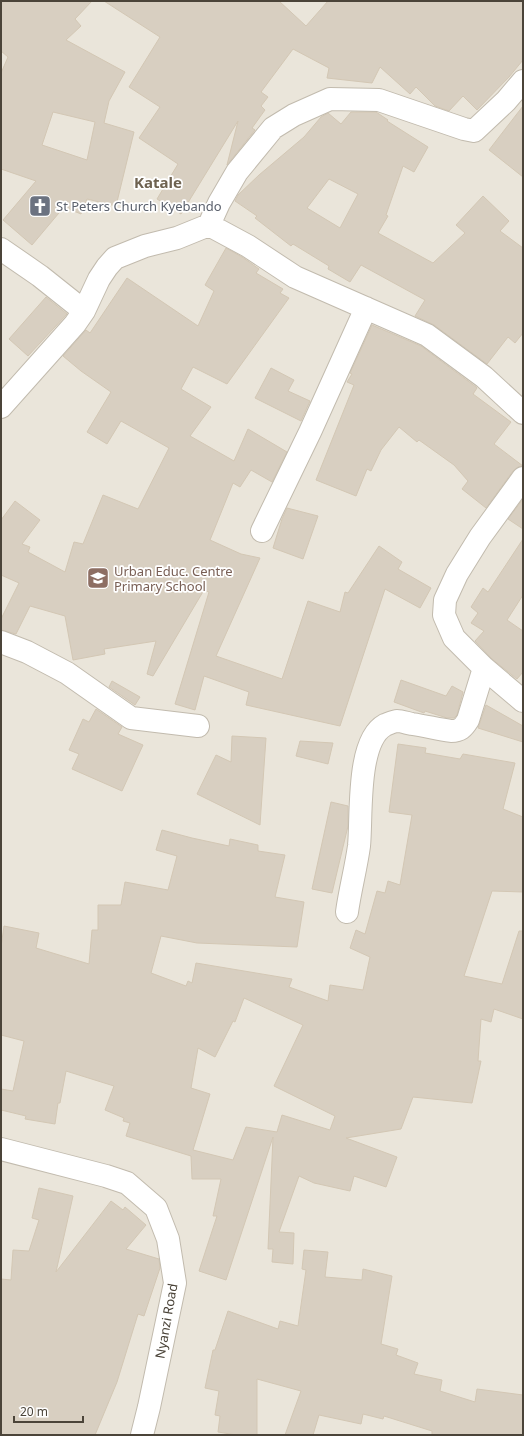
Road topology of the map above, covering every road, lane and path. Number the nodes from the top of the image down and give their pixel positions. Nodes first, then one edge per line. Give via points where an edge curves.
1 (523, 81) edge
2 (209, 225) junction
3 (1, 248) edge
4 (366, 308) junction
5 (84, 311) junction
6 (1, 407) edge
7 (523, 413) edge
8 (523, 478) edge
9 (262, 531) dead end
10 (1, 642) edge
11 (484, 668) junction
12 (523, 701) edge
13 (198, 726) dead end
14 (347, 912) dead end
15 (1, 1149) edge
16 (142, 1435) edge

1 - 2 street via 506,101 474,130 464,129 379,100 330,99 294,114 273,128 237,172
2 - 4 street via 248,246 295,277
2 - 5 street via 115,258 99,278
3 - 5 street
4 - 7 street via 427,336 484,377
4 - 9 street
5 - 6 street via 67,334
8 - 11 street via 480,537 457,574 445,600 444,615 454,638
10 - 13 street via 27,652 67,673 131,718
11 - 12 street
11 - 14 street via 468,720 459,731 396,721 385,725 370,744 362,783 360,839
15 - 16 street, Nyanzi Road via 127,1183 156,1208 168,1239 175,1283

